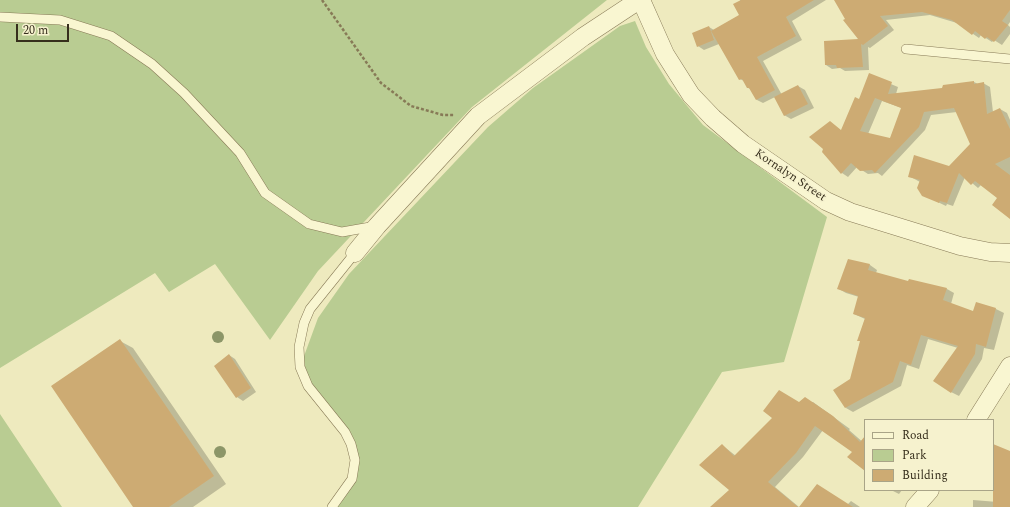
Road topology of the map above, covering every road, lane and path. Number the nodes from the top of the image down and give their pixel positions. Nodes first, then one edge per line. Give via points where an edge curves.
1 (322, 0) edge
2 (640, 0) edge
3 (0, 17) edge
4 (906, 49) dead end
5 (1010, 59) edge
6 (478, 116) junction
7 (377, 226) junction
8 (355, 253) joint
9 (1010, 253) edge
10 (1007, 377) edge
11 (977, 419) edge
12 (929, 491) edge
13 (332, 507) edge
14 (915, 507) edge

1 - 6 path via 381,83 411,106 443,115
2 - 6 street via 583,37
2 - 9 street, Kornalyn Street via 665,54 691,95 744,144 826,201 850,212 960,246
3 - 7 lane via 60,20 111,36 152,64 184,93 240,153 265,193 309,224 342,232
4 - 5 lane
6 - 7 street
7 - 8 street
8 - 13 lane via 310,309 299,347 300,367 308,386 345,432 355,460 352,479
10 - 11 street
12 - 14 street

